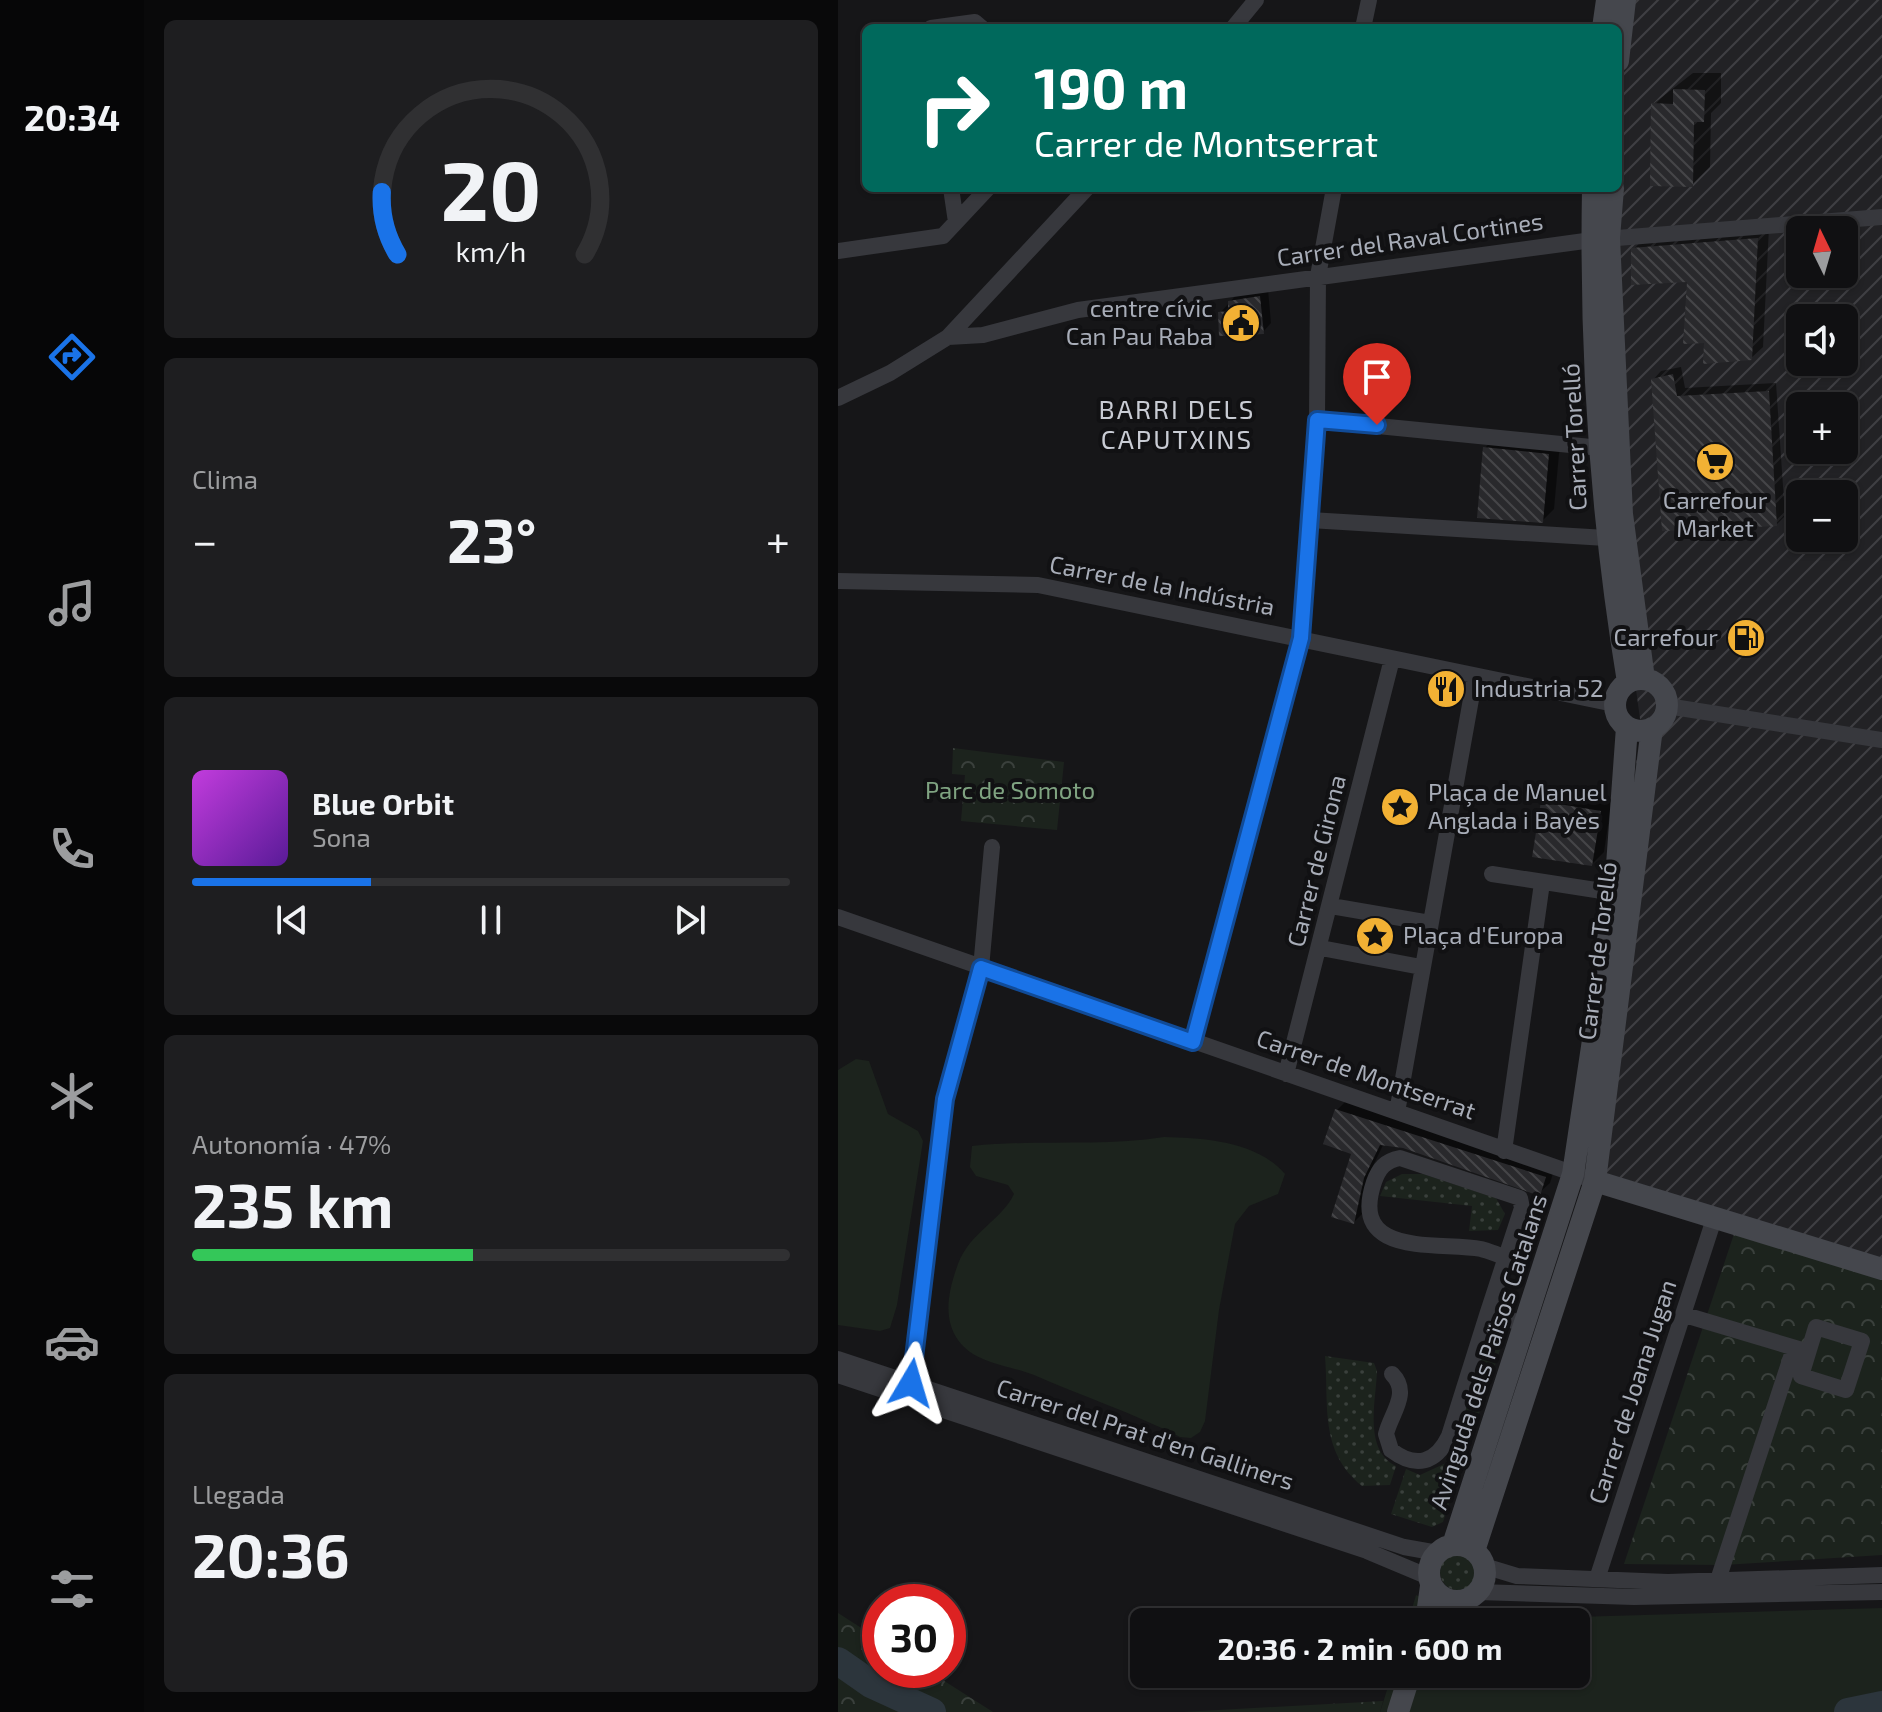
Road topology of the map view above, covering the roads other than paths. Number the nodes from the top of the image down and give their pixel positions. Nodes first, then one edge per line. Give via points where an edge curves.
1 (1256, 0) edge
2 (1369, 0) edge
3 (1607, 0) edge
4 (1625, 0) edge
5 (1236, 24) edge
6 (1364, 24) edge
7 (1604, 24) edge
8 (1622, 26) edge
9 (952, 192) edge
10 (984, 192) edge
11 (1083, 192) edge
12 (1333, 192) edge
13 (1594, 192) edge
14 (1612, 192) edge
15 (1882, 217) edge
16 (956, 222) junction
17 (1600, 239) junction
18 (838, 250) edge
19 (1318, 276) junction
20 (973, 310) junction
21 (983, 335) junction
22 (948, 337) junction
23 (838, 398) edge
24 (1317, 420) junction
25 (1601, 448) junction
26 (1310, 520) junction
27 (1606, 538) junction
28 (838, 581) edge
29 (1301, 638) junction
30 (1392, 659) junction
31 (1475, 677) junction
32 (1636, 680) junction
33 (1614, 704) junction
34 (1667, 706) junction
35 (1627, 727) junction
36 (1652, 728) junction
37 (1882, 740) edge
38 (992, 847) dead end
39 (1492, 874) dead end
40 (1542, 883) junction
41 (1615, 893) junction
42 (1331, 906) junction
43 (838, 917) edge
44 (1430, 923) junction
45 (1321, 948) junction
46 (1421, 967) junction
47 (981, 968) junction
48 (1193, 1042) junction
49 (1286, 1074) junction
50 (1397, 1112) junction
51 (1504, 1151) junction
52 (1573, 1174) junction
53 (1595, 1181) junction
54 (1714, 1219) junction
55 (1505, 1257) junction
56 (1882, 1269) edge
57 (1488, 1312) junction
58 (1685, 1315) junction
59 (1525, 1325) junction
60 (838, 1359) edge
61 (1392, 1374) dead end
62 (838, 1375) edge
63 (911, 1383) junction
64 (1462, 1554) junction
65 (1882, 1575) edge
66 (1597, 1579) junction
67 (1718, 1580) junction
68 (1430, 1581) junction
69 (1478, 1592) junction
70 (1882, 1592) edge
71 (1454, 1601) junction
72 (1429, 1608) edge
73 (1445, 1608) edge

1 - 5 street
2 - 6 street
3 - 7 street
4 - 8 street
9 - 16 street
10 - 16 street
11 - 20 street
12 - 19 street
13 - 17 street, Carrer Torelló
14 - 17 street, Carrer Torelló
15 - 17 street, Carrer del Raval Cortines
16 - 18 street via 943,236
17 - 19 street, Carrer del Raval Cortines
17 - 25 street, Carrer Torelló
17 - 32 street, Carrer Torelló
19 - 21 street, Carrer del Raval Cortines via 1078,310
19 - 24 street
20 - 21 street
20 - 22 street
21 - 22 street, Carrer del Raval Cortines
22 - 23 street
24 - 25 street
24 - 26 street
25 - 27 street, Carrer Torelló
26 - 27 street
26 - 29 street
27 - 32 street, Carrer Torelló
28 - 29 street, Carrer de la Indústria via 1038,585
29 - 30 street, Carrer de la Indústria
29 - 48 street
30 - 31 street, Carrer de la Indústria
30 - 42 street, Carrer de Girona
31 - 33 street, Carrer de la Indústria
31 - 44 street
32 - 33 street via 1618,691
32 - 34 street via 1660,688
33 - 35 street
34 - 36 street
34 - 37 street
35 - 36 street
35 - 41 street, Carrer de Torelló
36 - 53 street, Carrer de Torelló
38 - 47 street
39 - 40 street
40 - 41 street
40 - 51 street
41 - 52 street, Carrer de Torelló
42 - 44 street
42 - 45 street, Carrer de Girona
43 - 47 street, Carrer de Montserrat
44 - 46 street
45 - 46 street
45 - 49 street, Carrer de Girona
46 - 50 street
47 - 48 street, Carrer de Montserrat
47 - 63 street via 945,1099
48 - 49 street, Carrer de Montserrat
49 - 50 street, Carrer de Montserrat
50 - 51 street, Carrer de Montserrat
51 - 52 street, Carrer de Montserrat
52 - 53 street, Carrer de Montserrat
52 - 59 street, Avinguda dels Països Catalans
53 - 54 street, Carrer de Montserrat
53 - 64 street, Avinguda dels Països Catalans
54 - 56 street, Carrer de Montserrat
54 - 58 street, Carrer de Joana Jugan
55 - 55 street via 1522,1208 1517,1195 1400,1158 1380,1168 1369,1204 1380,1231 1409,1245 1481,1249
55 - 57 street
57 - 59 street
57 - 61 street via 1449,1436 1430,1460 1419,1463 1391,1450 1386,1434 1401,1393
58 - 66 street, Carrer de Joana Jugan
58 - 67 street via 1801,1350
59 - 64 street, Avinguda dels Països Catalans
60 - 63 street, Carrer del Prat d'en Galliners
62 - 68 street, Carrer del Prat d'en Galliners via 1367,1551
63 - 64 street, Carrer del Prat d'en Galliners via 1404,1547
64 - 66 street, Carrer del Prat d'en Galliners via 1517,1576
64 - 68 street via 1431,1561
64 - 69 street via 1485,1580
65 - 67 street, Carrer del Prat d'en Galliners
66 - 67 street, Carrer del Prat d'en Galliners
68 - 71 street via 1438,1595
68 - 72 street
69 - 70 street via 1647,1597
69 - 71 street
71 - 73 street

